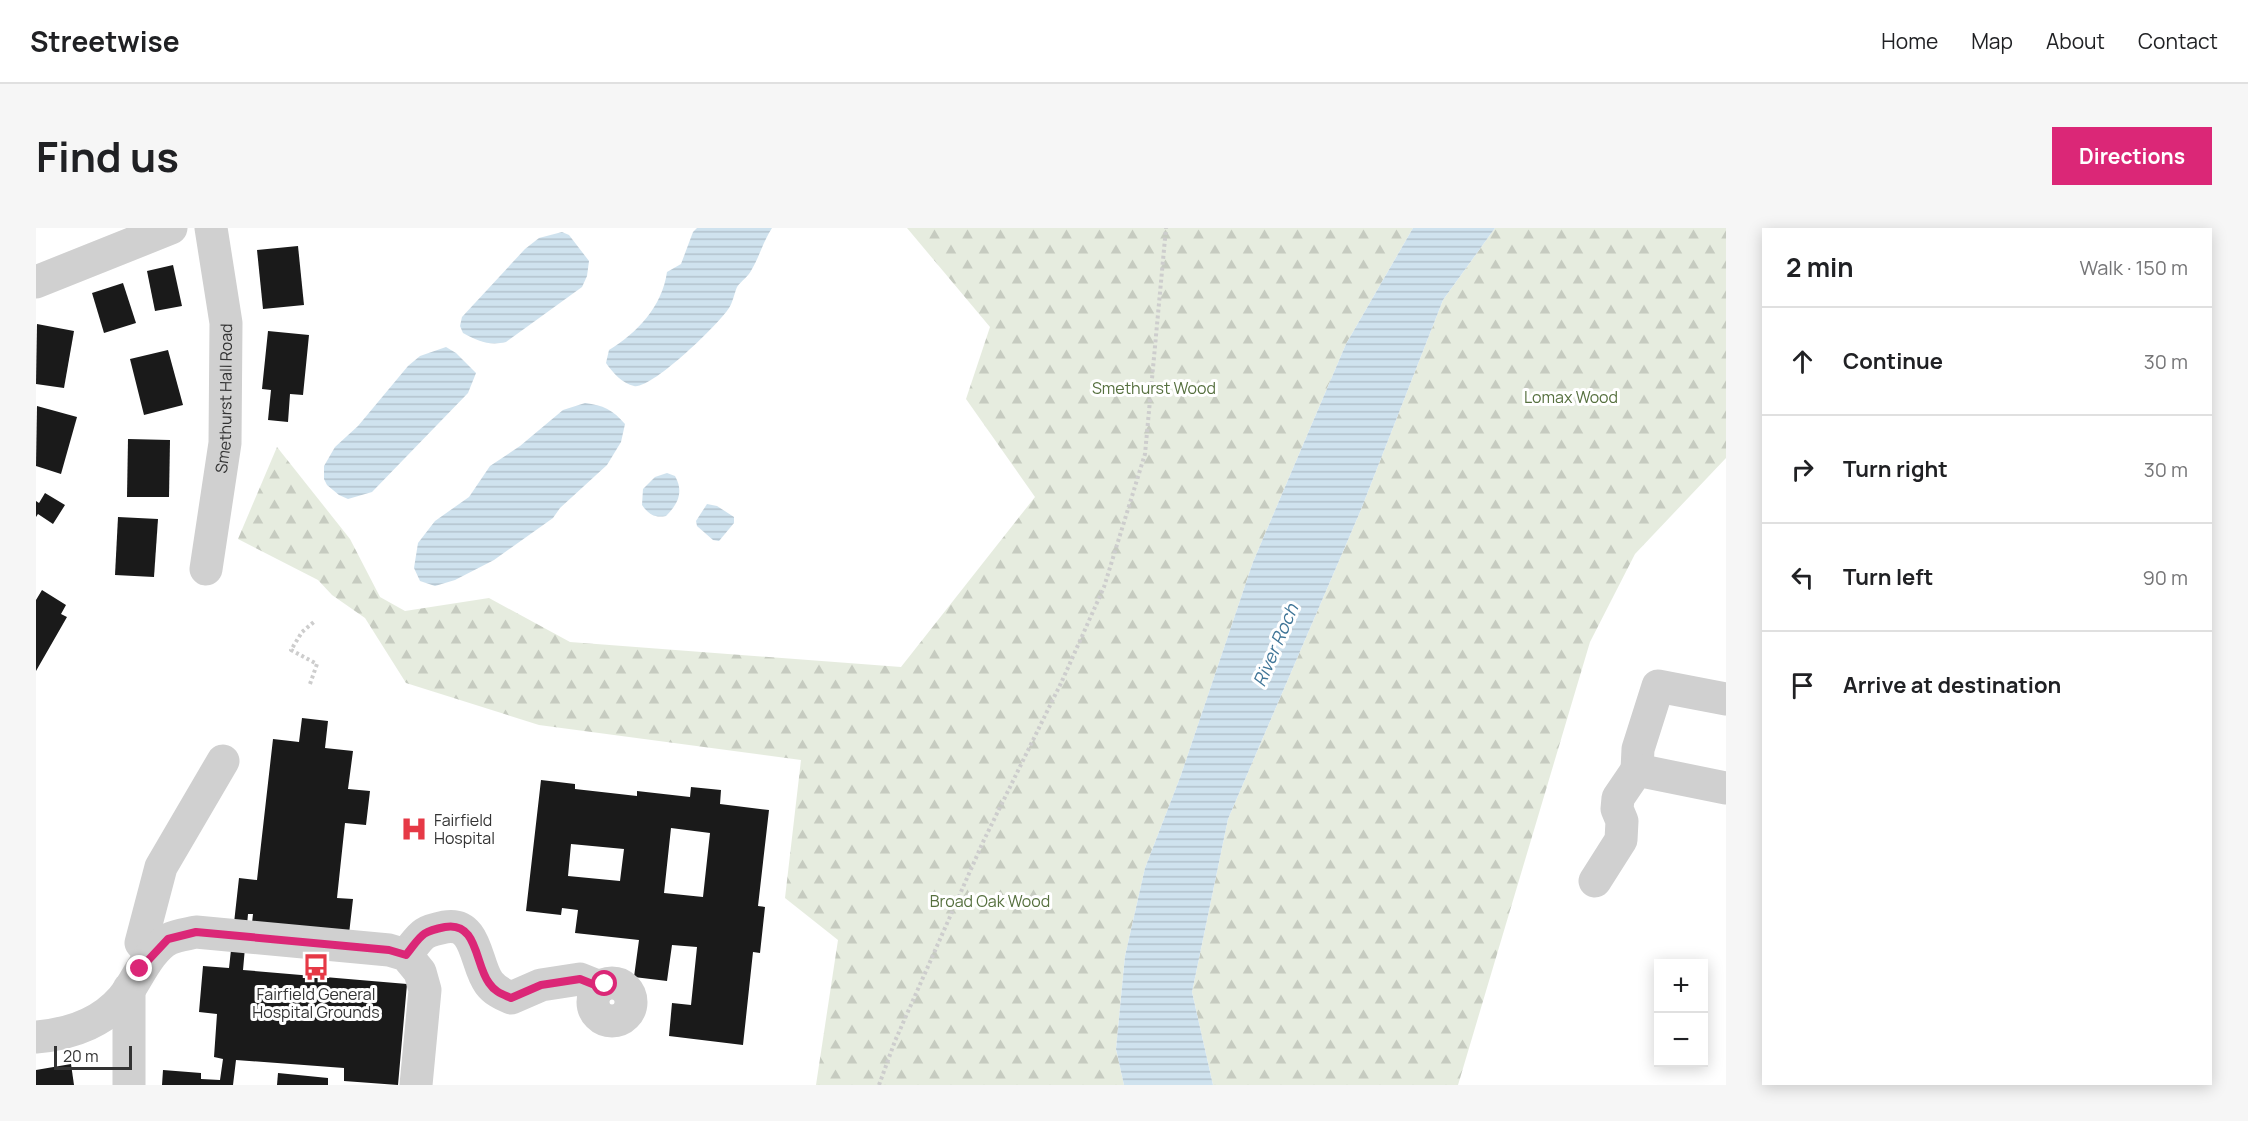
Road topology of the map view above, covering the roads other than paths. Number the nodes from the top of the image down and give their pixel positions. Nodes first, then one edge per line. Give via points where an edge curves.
1 (171, 228) edge
2 (211, 228) edge
3 (36, 282) edge
4 (206, 569) dead end
5 (1726, 699) edge
6 (223, 761) dead end
7 (1637, 770) junction
8 (1726, 788) edge
9 (1596, 881) dead end
10 (143, 944) junction
11 (406, 955) junction
12 (600, 987) dead end
13 (129, 989) junction
14 (36, 1037) edge
15 (129, 1085) edge
16 (416, 1085) edge

1 - 3 street
2 - 4 street, Smethurst Hall Road via 226,323 225,443
5 - 7 street via 1658,686 1638,749
6 - 10 street via 161,867
7 - 8 street
7 - 9 street via 1617,798 1621,840
10 - 11 street via 196,932 389,950
10 - 13 street via 140,969
11 - 12 street via 425,931 454,926 466,932 487,982 496,992 511,998 541,985 580,979
11 - 16 street via 420,972 425,990
13 - 14 street via 117,1006 95,1021 75,1030
13 - 15 street

